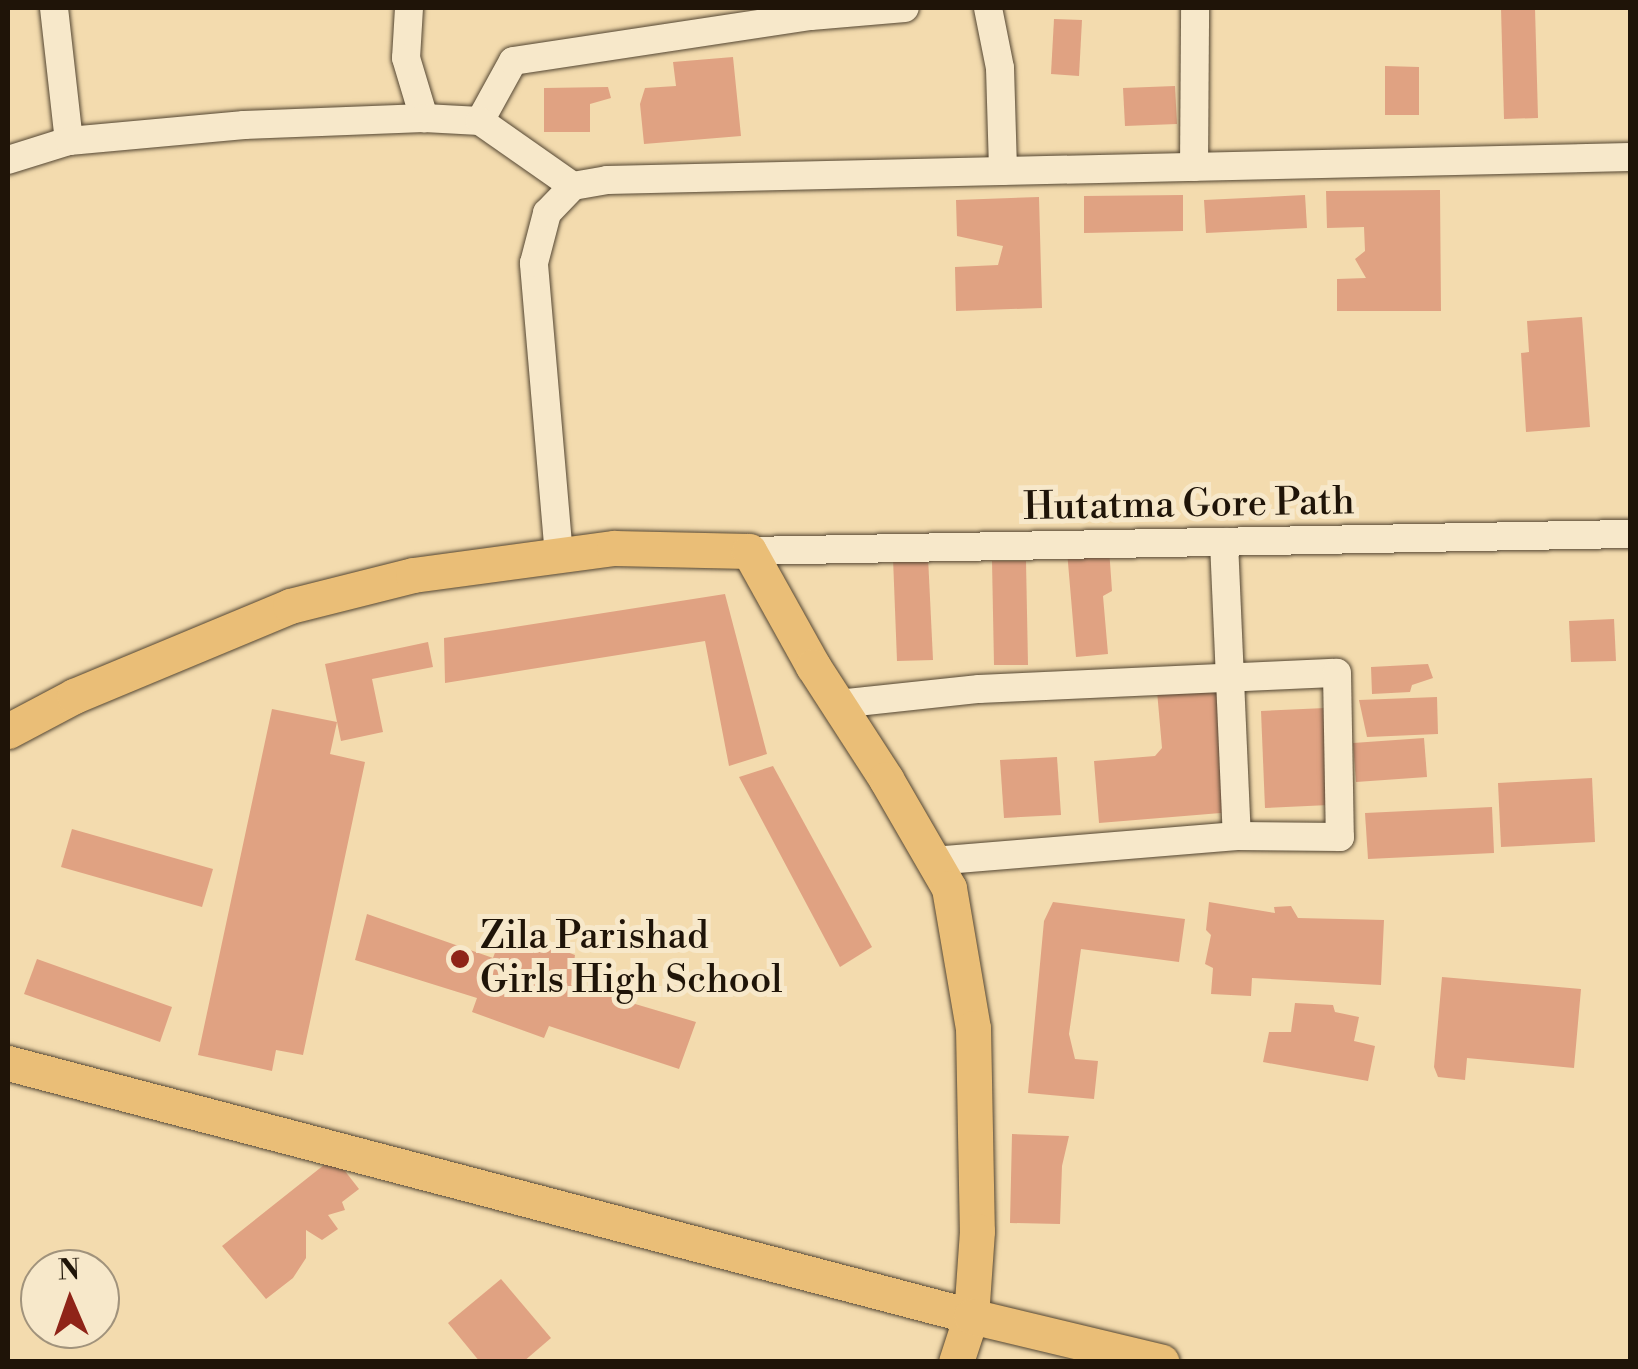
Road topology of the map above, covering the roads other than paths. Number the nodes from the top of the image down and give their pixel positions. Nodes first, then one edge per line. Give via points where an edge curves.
1 (54, 8) edge
2 (409, 8) edge
3 (905, 8) edge
4 (988, 8) edge
5 (1194, 8) edge
6 (810, 12) edge
7 (424, 118) junction
8 (480, 121) junction
9 (69, 141) junction
10 (1630, 156) edge
11 (8, 160) edge
12 (1194, 167) junction
13 (1003, 171) junction
14 (573, 186) junction
15 (1630, 534) edge
16 (1224, 542) junction
17 (749, 551) junction
18 (559, 556) junction
19 (1232, 678) junction
20 (838, 704) junction
21 (8, 731) edge
22 (1237, 836) junction
23 (933, 861) junction
24 (8, 1062) edge
25 (971, 1316) junction
26 (956, 1362) edge
27 (1162, 1362) edge

1 - 9 street
2 - 7 street via 406,58
3 - 6 street
4 - 13 street via 1000,68
5 - 12 street
6 - 8 street via 513,61
7 - 8 street
7 - 9 street via 244,124
8 - 14 street
9 - 11 street
10 - 12 street
12 - 13 street
13 - 14 street
14 - 18 street via 547,214 534,262
15 - 16 street, Hutatma Gore Path
16 - 17 street, Hutatma Gore Path
16 - 19 street
17 - 18 main road via 614,548
17 - 20 main road
18 - 21 main road via 413,575 290,606 74,696
19 - 20 street via 978,689
19 - 22 street
19 - 22 street via 1337,673 1340,837
20 - 23 main road
22 - 23 street
23 - 25 main road via 949,888 973,1028 978,1231
24 - 25 main road
25 - 26 main road
25 - 27 main road

